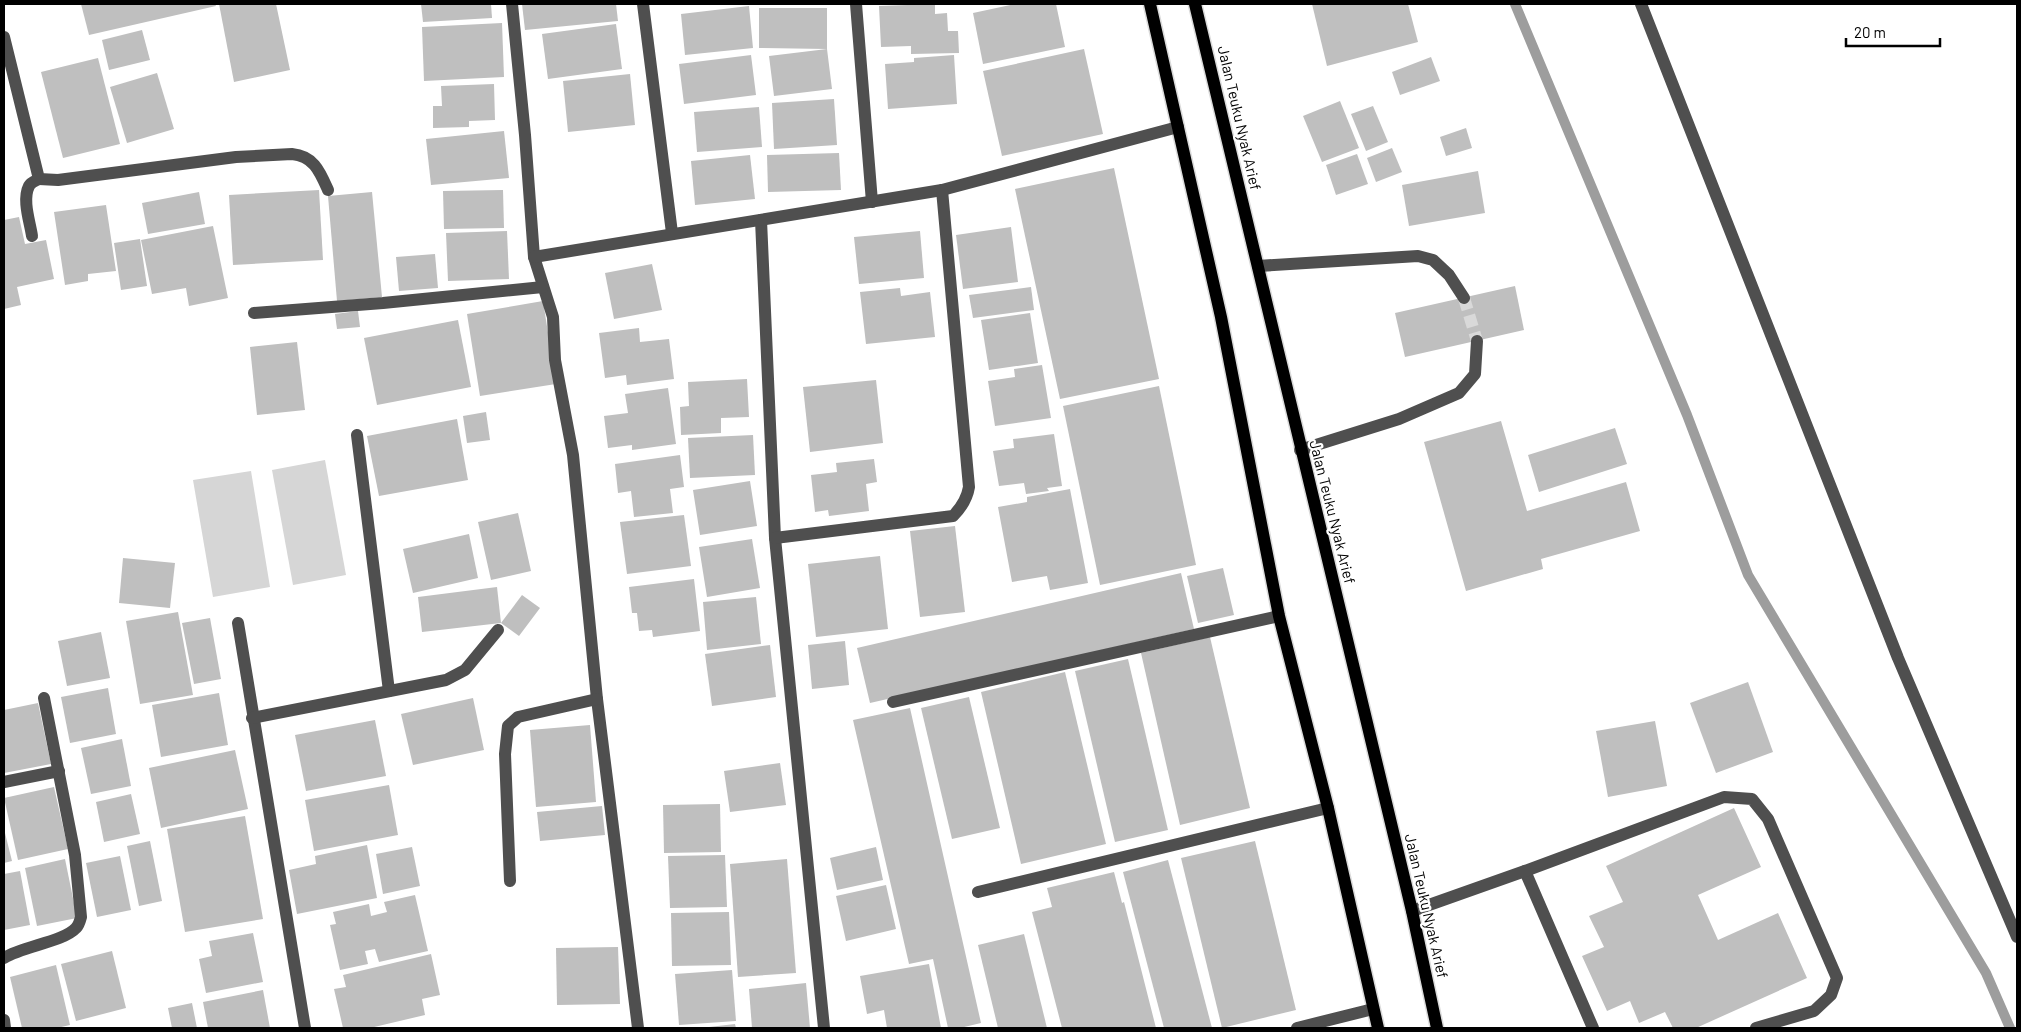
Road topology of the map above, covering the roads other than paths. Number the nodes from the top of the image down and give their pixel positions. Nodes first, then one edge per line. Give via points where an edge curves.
1 (512, 4) edge
2 (643, 4) edge
3 (856, 4) edge
4 (1150, 4) edge
5 (1195, 4) edge
6 (1641, 4) edge
7 (4, 37) edge
8 (1178, 127) junction
9 (39, 179) junction
10 (328, 190) dead end
11 (942, 190) junction
12 (872, 202) junction
13 (761, 220) junction
14 (672, 233) junction
15 (32, 236) dead end
16 (534, 257) junction
17 (1258, 266) junction
18 (543, 287) junction
19 (1464, 298) tunnel mouth
20 (254, 313) dead end
21 (1477, 341) tunnel mouth
22 (357, 435) dead end
23 (1300, 450) junction
24 (775, 538) junction
25 (1279, 616) junction
26 (238, 623) dead end
27 (498, 630) dead end
28 (390, 691) junction
29 (44, 698) dead end
30 (597, 700) junction
31 (893, 702) dead end
32 (252, 718) junction
33 (59, 771) junction
34 (4, 782) edge
35 (1328, 808) junction
36 (1525, 871) junction
37 (510, 881) dead end
38 (978, 892) dead end
39 (1412, 911) junction
40 (2017, 937) edge
41 (4, 958) edge
42 (1373, 1009) junction
43 (4, 1020) edge
44 (5, 1028) edge
45 (305, 1028) edge
46 (638, 1028) edge
47 (824, 1028) edge
48 (1296, 1028) edge
49 (1378, 1028) edge
50 (1437, 1028) edge
51 (1593, 1028) edge
52 (1756, 1028) edge

1 - 16 street
2 - 14 street
3 - 12 street
4 - 8 main road
5 - 17 main road, Jalan Teuku Nyak Arief
6 - 40 street via 1898,658
7 - 9 street
8 - 11 street
8 - 25 main road via 1223,326
9 - 10 street via 58,180 236,157 292,154 300,155 319,168
9 - 15 street via 28,187
11 - 12 street
11 - 24 street via 969,487 961,508 953,516
12 - 13 street
13 - 14 street
13 - 24 street
14 - 16 street
16 - 18 street
17 - 19 street via 1418,256 1433,260
17 - 23 main road, Jalan Teuku Nyak Arief
18 - 20 street
18 - 30 street via 553,317 555,360 573,455
21 - 23 street via 1475,374 1459,393 1399,419
22 - 28 street
23 - 39 main road, Jalan Teuku Nyak Arief
24 - 47 street
25 - 31 street
25 - 35 main road
26 - 32 street
27 - 28 street via 459,674 446,680
28 - 32 street
29 - 33 street
30 - 37 street via 518,717 508,726
30 - 46 street
32 - 45 street
33 - 34 street
33 - 41 street via 75,855 81,917 68,934
35 - 38 street
35 - 42 main road
36 - 39 street
36 - 51 street
36 - 52 street via 1724,796 1752,799 1768,819 1837,978 1831,995 1814,1011
39 - 50 main road, Jalan Teuku Nyak Arief
42 - 48 street
42 - 49 main road
43 - 44 street

